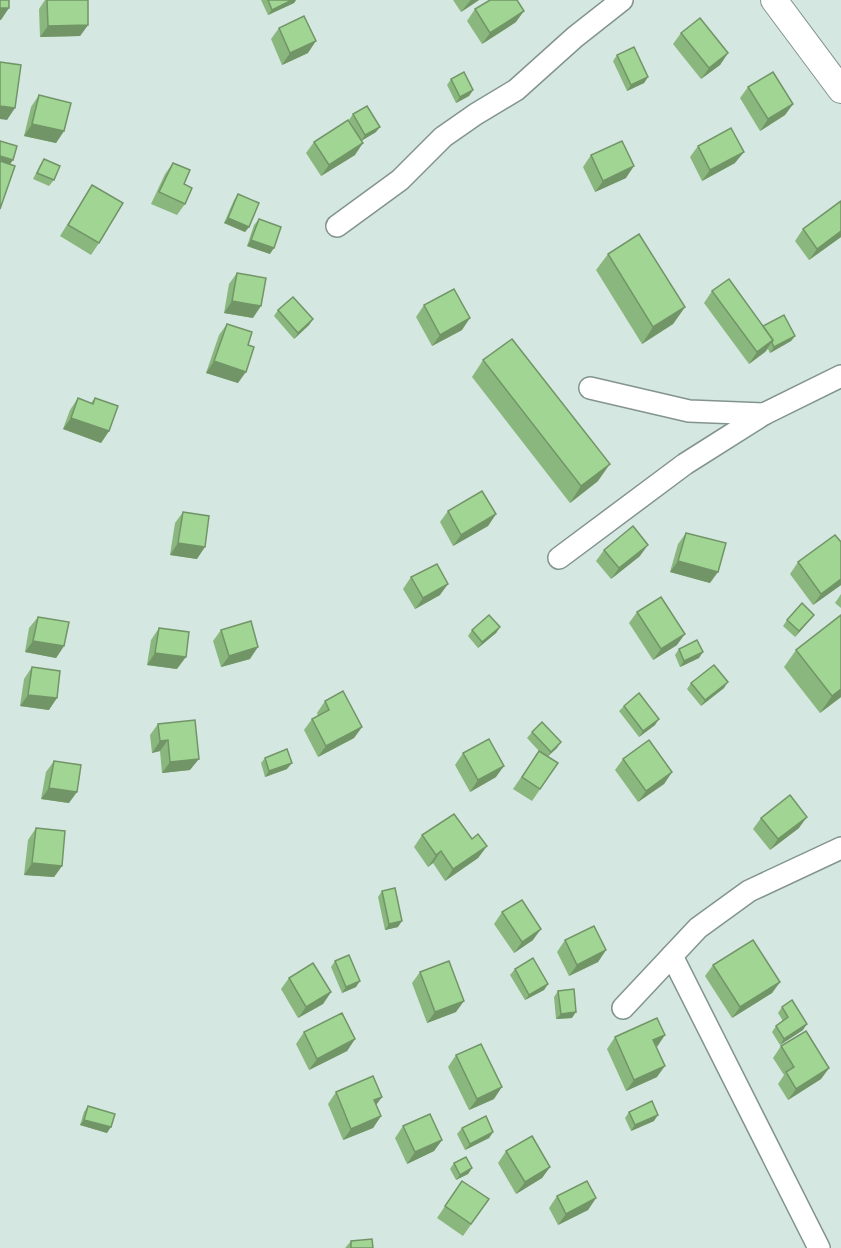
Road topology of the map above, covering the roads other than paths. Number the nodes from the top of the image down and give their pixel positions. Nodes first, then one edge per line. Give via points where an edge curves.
1 (622, 0) edge
2 (774, 0) edge
3 (841, 90) edge
4 (337, 226) dead end
5 (841, 376) edge
6 (590, 388) dead end
7 (764, 414) junction
8 (559, 558) dead end
9 (841, 848) edge
10 (672, 956) junction
11 (622, 1008) dead end
12 (819, 1248) edge

1 - 4 street via 516,90 443,136 400,180
2 - 3 street
5 - 7 street
6 - 7 street via 689,411
7 - 8 street via 685,464
9 - 10 street via 748,891 698,928
10 - 11 street
10 - 12 street

